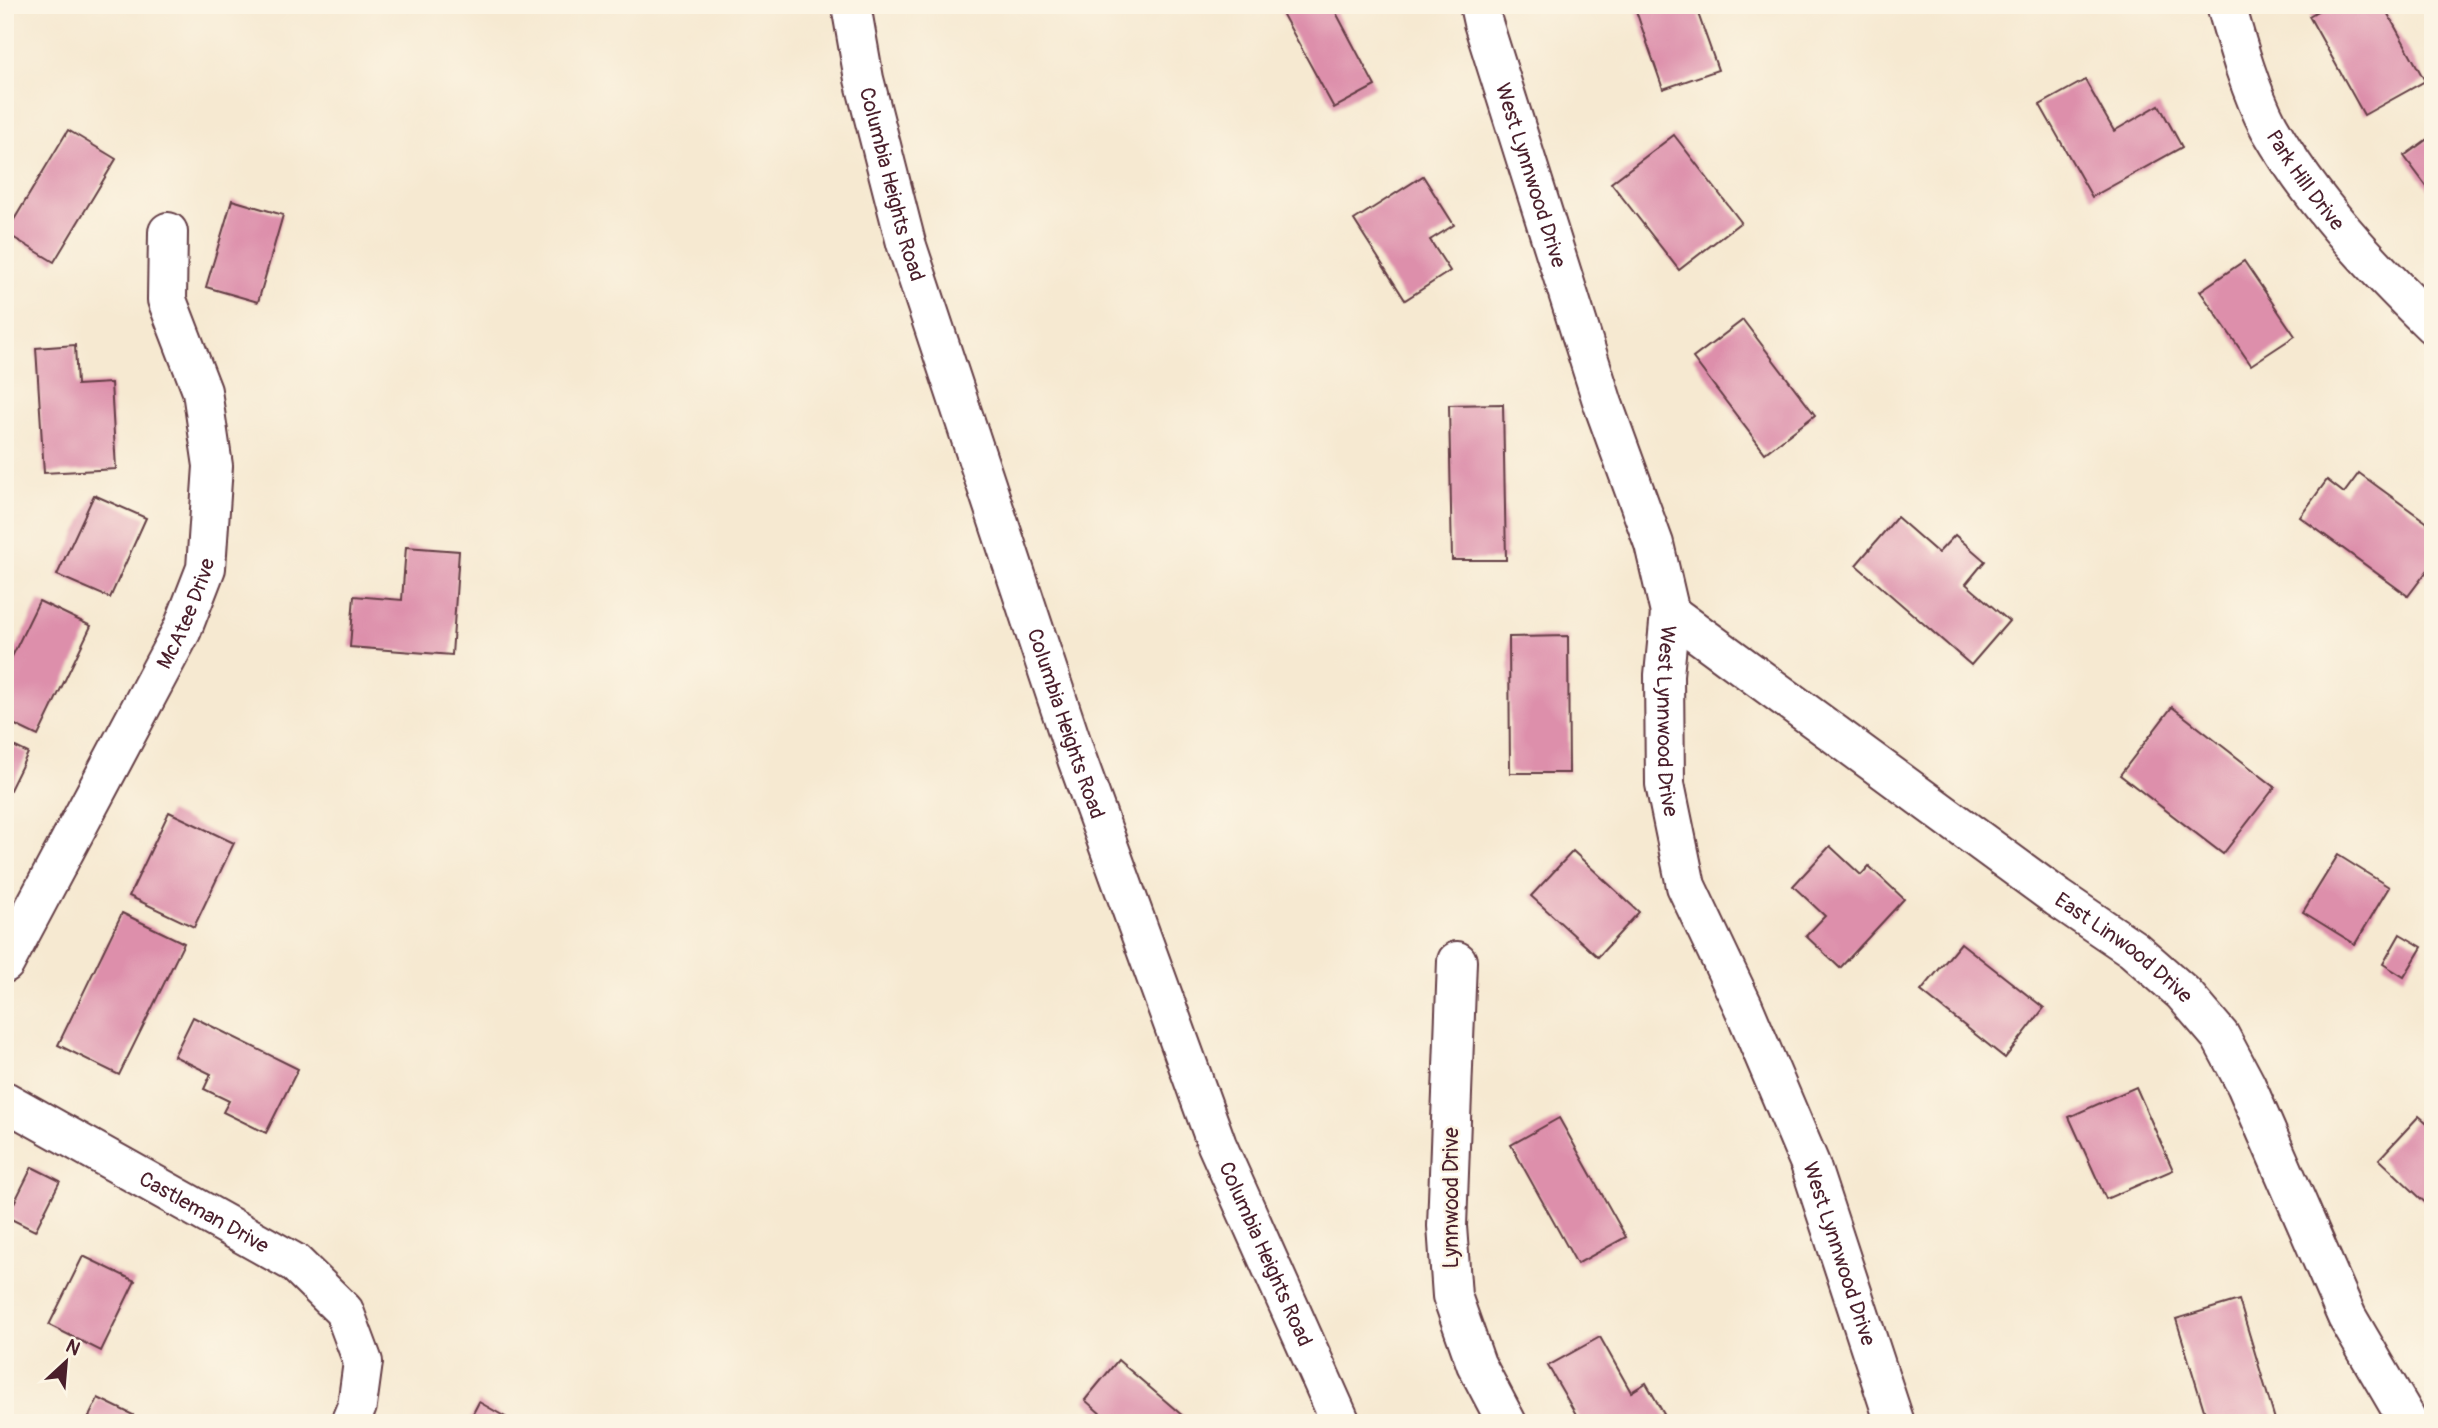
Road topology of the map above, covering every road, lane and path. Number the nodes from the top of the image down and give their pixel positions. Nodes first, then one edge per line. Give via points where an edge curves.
1 (851, 5) edge
2 (1479, 5) edge
3 (2226, 5) edge
4 (168, 232) dead end
5 (2433, 325) edge
6 (1670, 613) junction
7 (1457, 961) dead end
8 (5, 962) edge
9 (5, 1101) edge
10 (350, 1423) edge
11 (1341, 1423) edge
12 (1507, 1423) edge
13 (1895, 1423) edge
14 (2409, 1423) edge

1 - 11 street, Columbia Heights Road via 864,79 906,243 1077,759 1217,1145
2 - 6 street, West Lynnwood Drive via 1603,404 1654,544
3 - 5 street, Park Hill Drive via 2239,52 2269,125 2322,207
4 - 8 street, McAtee Drive via 167,300 202,391 214,466 206,568 182,630
6 - 13 street, West Lynnwood Drive via 1664,675 1665,784 1686,887 1811,1164
6 - 14 street, East Linwood Drive via 2133,949 2183,993 2220,1036 2347,1317
7 - 12 street, Lynnwood Drive via 1447,1226 1452,1296 1476,1364
9 - 10 street, Castleman Drive via 295,1263 344,1311 363,1362

